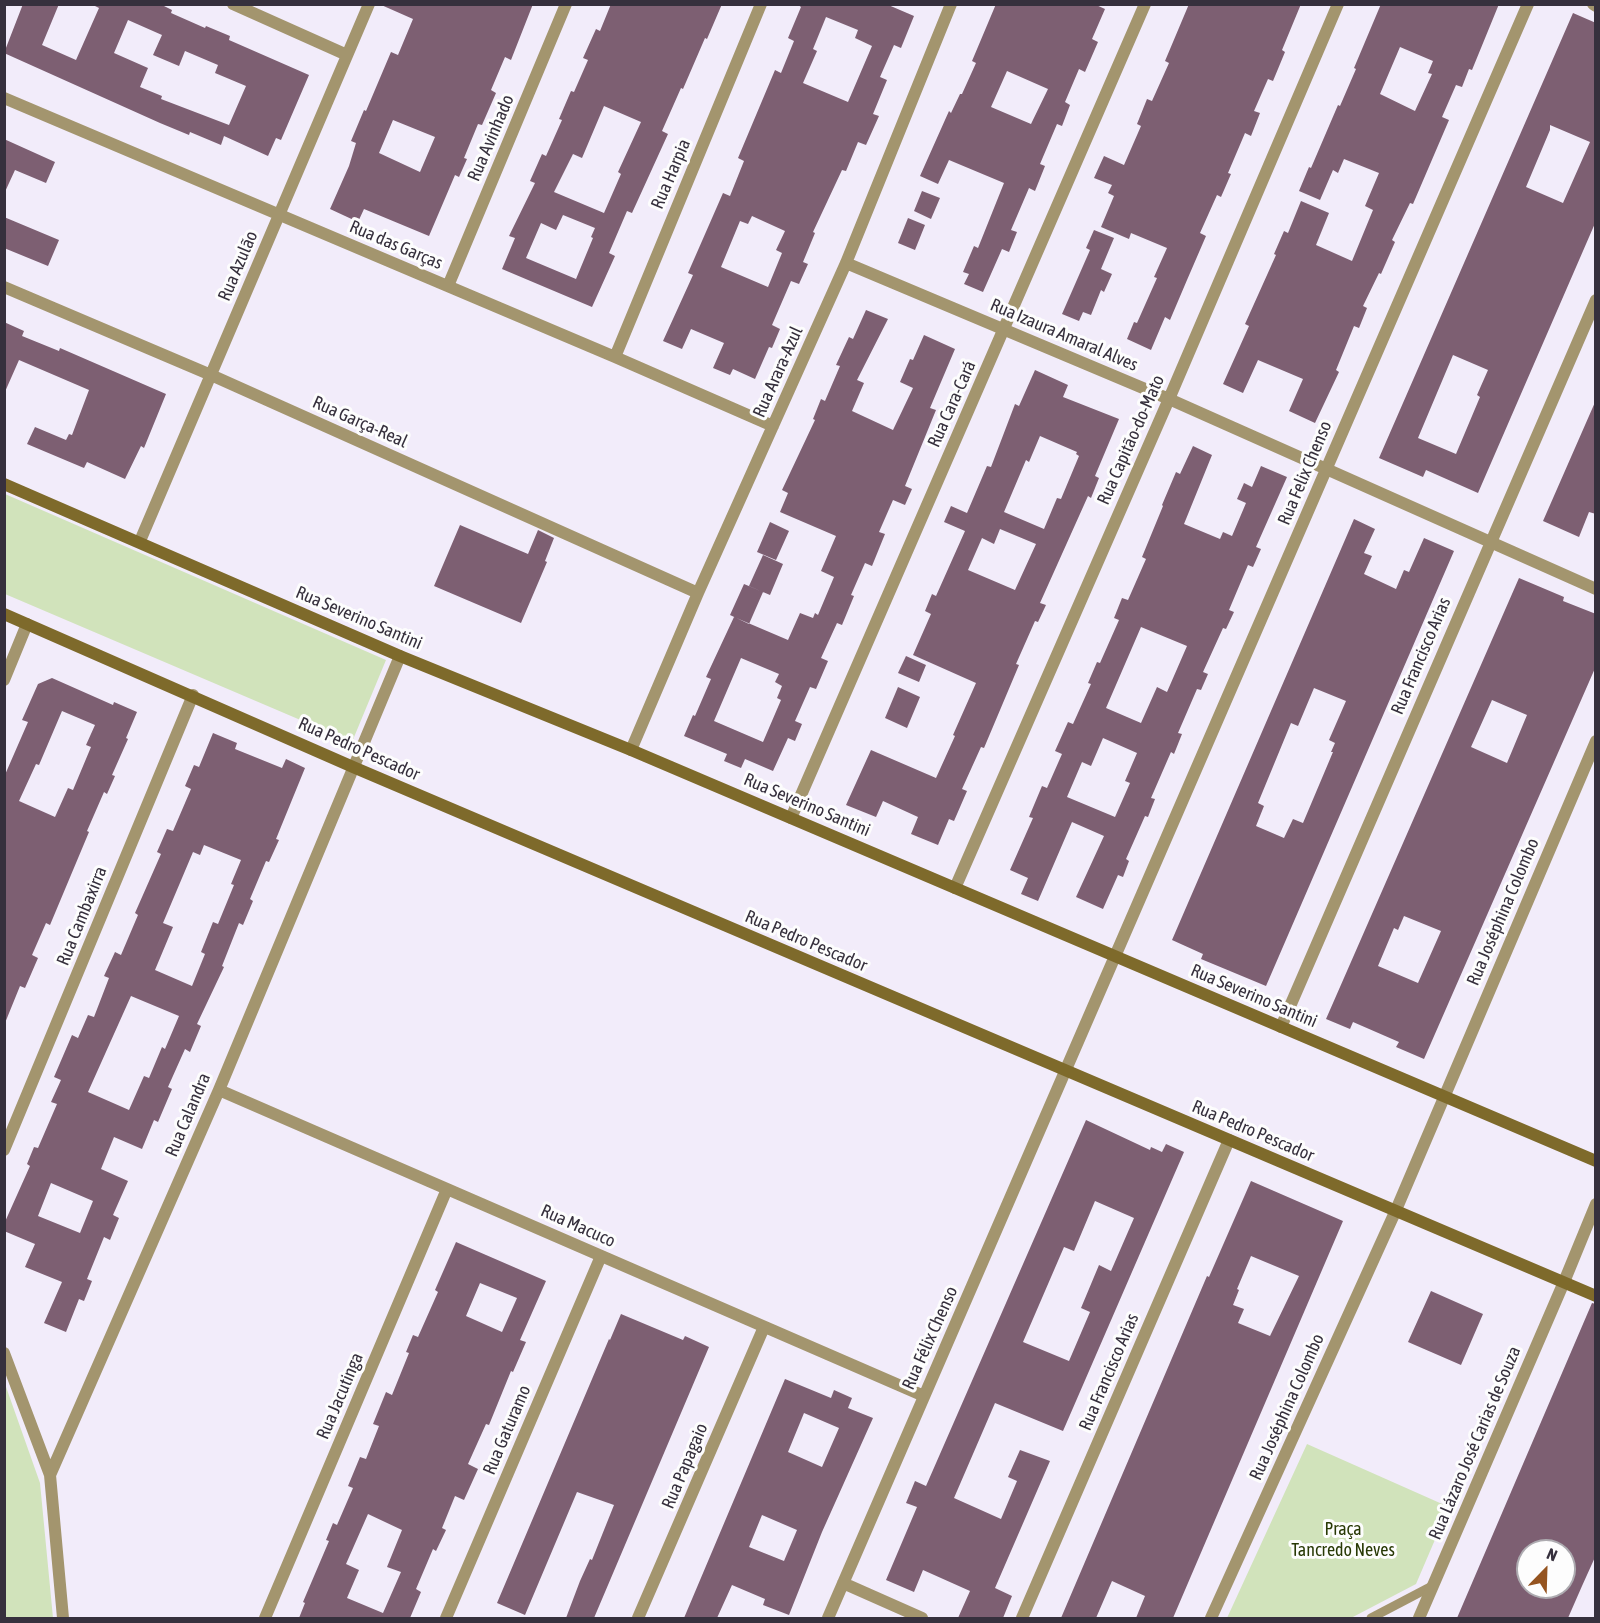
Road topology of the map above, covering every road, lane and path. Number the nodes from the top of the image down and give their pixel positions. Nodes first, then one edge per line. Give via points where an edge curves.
1 (233, 4) edge
2 (369, 4) edge
3 (566, 4) edge
4 (761, 4) edge
5 (951, 4) edge
6 (1145, 4) edge
7 (1338, 4) edge
8 (1528, 4) edge
9 (347, 56) junction
10 (4, 98) edge
11 (279, 215) junction
12 (846, 263) junction
13 (448, 286) junction
14 (4, 287) edge
15 (1596, 300) edge
16 (1005, 329) junction
17 (615, 357) junction
18 (211, 375) junction
19 (1169, 399) junction
20 (773, 426) junction
21 (1326, 471) junction
22 (4, 484) edge
23 (140, 542) junction
24 (1490, 543) junction
25 (1596, 590) edge
26 (698, 593) junction
27 (4, 614) edge
28 (27, 624) junction
29 (400, 656) junction
30 (4, 680) edge
31 (193, 695) junction
32 (1596, 741) edge
33 (631, 750) junction
34 (353, 767) junction
35 (791, 818) junction
36 (955, 888) junction
37 (1116, 957) junction
38 (1281, 1027) junction
39 (1066, 1072) junction
40 (219, 1090) junction
41 (1444, 1097) junction
42 (1229, 1140) junction
43 (4, 1150) edge
44 (1596, 1161) edge
45 (447, 1189) junction
46 (1596, 1204) edge
47 (1395, 1210) junction
48 (601, 1256) junction
49 (1564, 1282) junction
50 (1596, 1296) edge
51 (764, 1327) junction
52 (4, 1353) edge
53 (924, 1396) junction
54 (50, 1475) junction
55 (843, 1583) junction
56 (1434, 1585) junction
57 (63, 1618) edge
58 (265, 1618) edge
59 (446, 1618) edge
60 (638, 1618) edge
61 (828, 1618) edge
62 (922, 1618) edge
63 (1022, 1618) edge
64 (1212, 1618) edge
65 (1371, 1618) edge
66 (1419, 1618) edge

1 - 9 street
2 - 9 street, Rua Azulão
3 - 13 street, Rua Avinhado
4 - 17 street, Rua Harpia
5 - 12 street, Rua Arara-Azul
6 - 16 street, Rua Cara-Cará
7 - 19 street, Rua Capitão-do-Mato
8 - 21 street, Rua Felix Chenso
9 - 11 street, Rua Azulão
10 - 11 street, Rua das Garças
11 - 13 street, Rua das Garças
11 - 18 street, Rua Azulão
12 - 16 street, Rua Izaura Amaral Alves
12 - 20 street, Rua Arara-Azul
13 - 17 street, Rua das Garças
14 - 18 street, Rua Garça-Real
15 - 24 street, Rua Francisco Arias
16 - 19 street, Rua Izaura Amaral Alves
16 - 35 street, Rua Cara-Cará
17 - 20 street, Rua das Garças
18 - 23 street, Rua Azulão
18 - 26 street, Rua Garça-Real
19 - 21 street, Rua Izaura Amaral Alves
19 - 36 street, Rua Capitão-do-Mato
20 - 26 street, Rua Arara-Azul
21 - 24 street, Rua Izaura Amaral Alves
21 - 37 street, Rua Felix Chenso
22 - 23 street, Rua Severino Santini
23 - 29 street, Rua Severino Santini
24 - 25 street, Rua Izaura Amaral Alves
24 - 38 street, Rua Francisco Arias
26 - 33 street, Rua Arara-Azul
27 - 28 street, Rua Pedro Pescador
28 - 30 street
28 - 31 street, Rua Pedro Pescador
29 - 33 street, Rua Severino Santini
29 - 34 street, Rua Calandra
31 - 34 street, Rua Pedro Pescador
31 - 43 street, Rua Cambaxirra
32 - 41 street, Rua Joséphina Colombo
33 - 35 street, Rua Severino Santini
34 - 39 street, Rua Pedro Pescador
34 - 40 street, Rua Calandra
35 - 36 street, Rua Severino Santini
36 - 37 street, Rua Severino Santini
37 - 38 street, Rua Severino Santini
37 - 39 street, Rua Felix Chenso
38 - 41 street, Rua Severino Santini
39 - 42 street, Rua Pedro Pescador
39 - 53 street, Rua Félix Chenso
40 - 45 street, Rua Macuco
40 - 54 street, Rua Calandra
41 - 44 street, Rua Severino Santini
41 - 47 street, Rua Joséphina Colombo
42 - 47 street, Rua Pedro Pescador
42 - 63 street, Rua Francisco Arias
45 - 48 street, Rua Macuco
45 - 58 street, Rua Jacutinga
46 - 49 street, Rua Lázaro José Carias de Souza
47 - 49 street, Rua Pedro Pescador
47 - 64 street, Rua Joséphina Colombo
48 - 51 street, Rua Macuco
48 - 59 street, Rua Gaturamo
49 - 50 street, Rua Pedro Pescador
49 - 56 street, Rua Lázaro José Carias de Souza
51 - 53 street, Rua Macuco
51 - 60 street, Rua Papagaio
52 - 54 street
53 - 55 street, Rua Félix Chenso
54 - 57 street
55 - 61 street, Rua Félix Chenso
55 - 62 street
56 - 65 lane
56 - 66 street, Rua Lázaro José Carias de Souza

